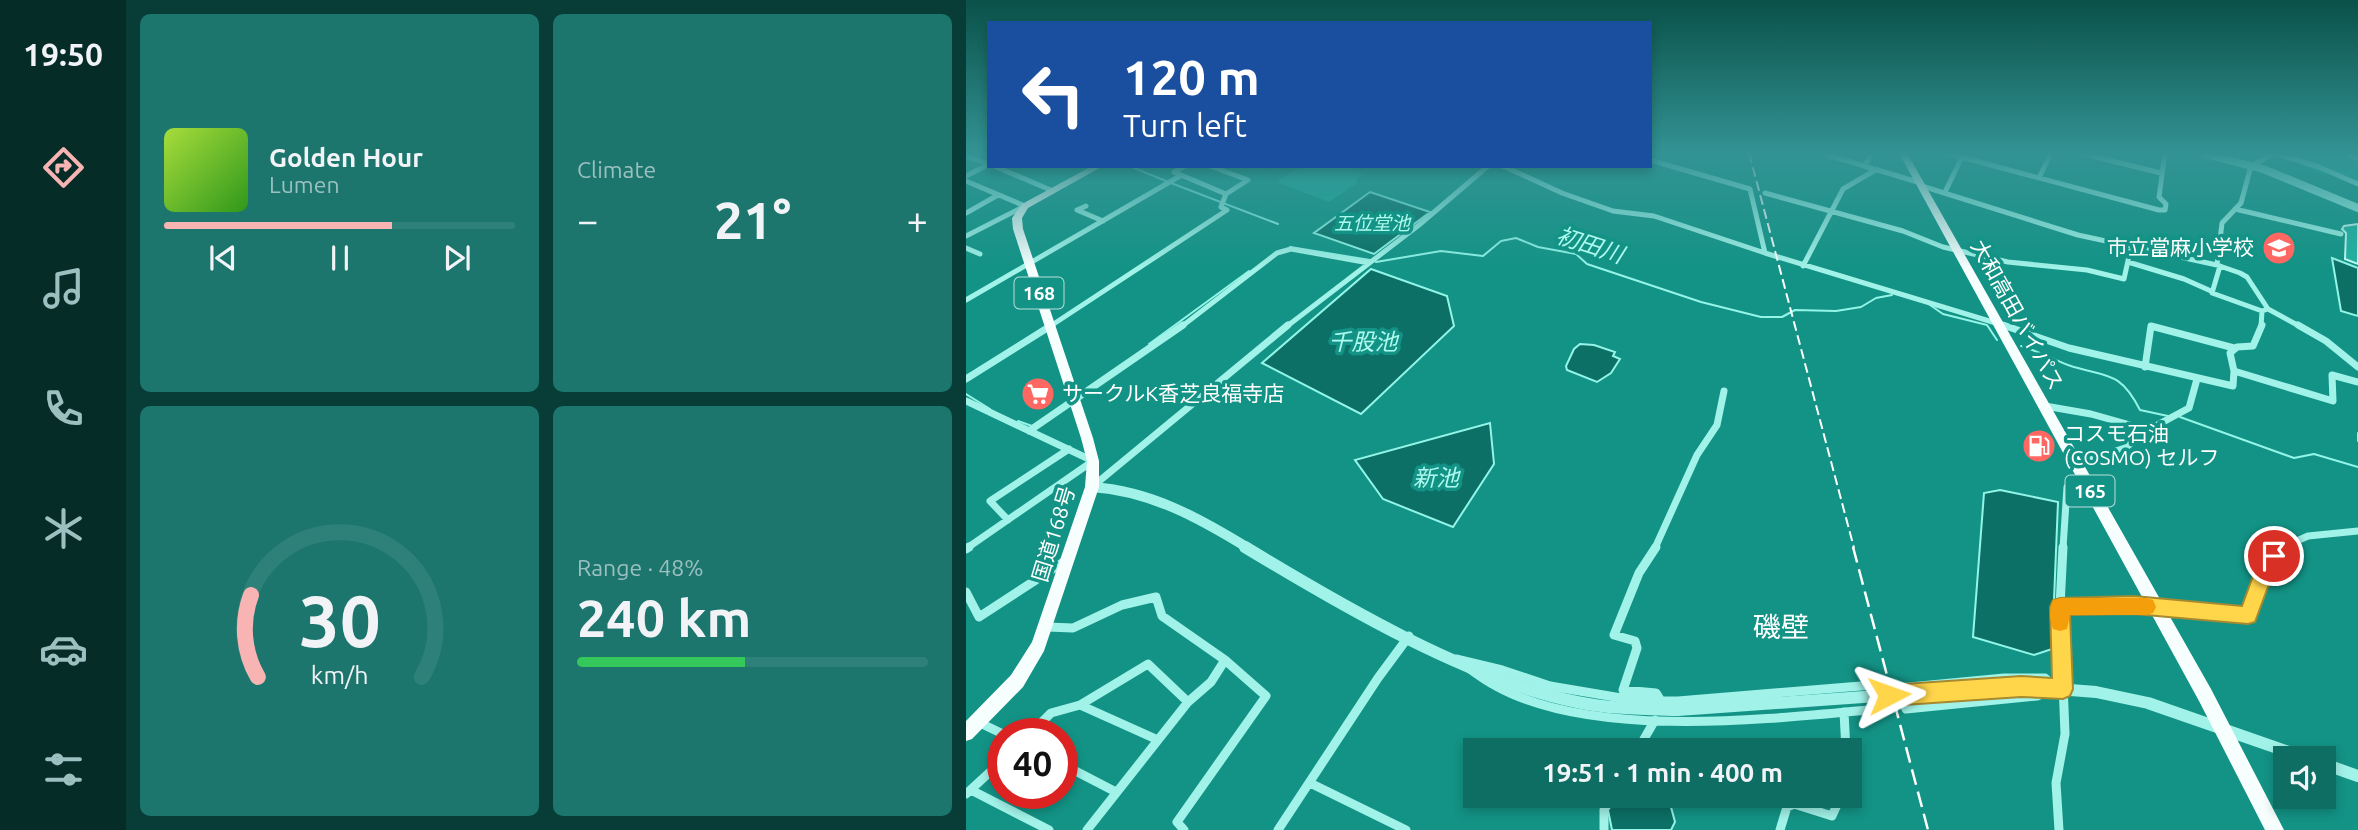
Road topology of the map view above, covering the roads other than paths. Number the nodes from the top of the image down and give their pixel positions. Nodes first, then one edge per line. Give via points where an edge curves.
1 (990, 192) edge
2 (1052, 192) edge
3 (1153, 192) edge
4 (1220, 192) edge
5 (1230, 192) edge
6 (1457, 192) edge
7 (1559, 192) edge
8 (1751, 192) edge
9 (1841, 192) edge
10 (1926, 192) edge
11 (1945, 192) edge
12 (2093, 192) edge
13 (2159, 192) edge
14 (2244, 192) edge
15 (2317, 192) edge
16 (1765, 193) dead end
17 (1226, 194) junction
18 (998, 195) junction
19 (1025, 206) junction
20 (1086, 206) dead end
21 (2358, 208) edge
22 (2235, 209) junction
23 (1831, 212) junction
24 (966, 213) edge
25 (1103, 221) junction
26 (2341, 234) dead end
27 (966, 236) edge
28 (2131, 247) junction
29 (966, 248) edge
30 (1957, 250) junction
31 (1765, 253) junction
32 (980, 254) dead end
33 (1371, 261) junction
34 (2128, 262) junction
35 (1030, 264) junction
36 (2218, 265) junction
37 (1802, 266) junction
38 (2211, 291) junction
39 (966, 300) edge
40 (2265, 310) junction
41 (1998, 323) junction
42 (1050, 326) junction
43 (2234, 348) junction
44 (2145, 367) junction
45 (2358, 367) edge
46 (2234, 371) junction
47 (966, 379) edge
48 (2197, 379) junction
49 (2358, 382) edge
50 (1724, 391) dead end
51 (1075, 400) junction
52 (966, 401) edge
53 (2044, 406) junction
54 (2148, 430) junction
55 (1029, 432) junction
56 (1069, 449) junction
57 (1093, 461) junction
58 (2076, 464) junction
59 (2083, 478) junction
60 (1092, 487) junction
61 (1008, 520) junction
62 (2358, 531) edge
63 (966, 549) edge
64 (1069, 558) junction
65 (966, 592) edge
66 (2060, 607) junction
67 (2155, 608) junction
68 (1047, 627) junction
69 (1410, 635) junction
70 (1456, 659) junction
71 (1225, 660) junction
72 (2059, 688) junction
73 (1661, 701) junction
74 (1188, 702) junction
75 (1080, 705) junction
76 (1844, 712) junction
77 (1046, 718) edge
78 (1655, 720) junction
79 (978, 722) junction
80 (987, 726) edge
81 (2221, 727) junction
82 (966, 733) edge
83 (1645, 738) edge
84 (1845, 738) edge
85 (1158, 740) junction
86 (2273, 746) edge
87 (2336, 768) edge
88 (1078, 772) edge
89 (987, 775) edge
90 (2358, 776) edge
91 (1310, 783) junction
92 (968, 792) edge
93 (1116, 792) junction
94 (1605, 808) edge
95 (1787, 808) edge
96 (1807, 808) edge
97 (1836, 808) edge
98 (1049, 830) edge
99 (1087, 830) edge
100 (1184, 830) edge
101 (1278, 830) edge
102 (1406, 830) edge
103 (1604, 830) edge
104 (1780, 830) edge
105 (2059, 830) edge
106 (2275, 830) edge

1 - 18 street
2 - 19 highway
3 - 25 street
4 - 17 street
5 - 17 street
6 - 33 street
7 - 31 street via 1614,211 1654,216
8 - 31 street
9 - 23 street
10 - 30 highway, 大和高田バイパス / 165
11 - 28 street
12 - 13 street via 2165,210
14 - 22 street
15 - 21 street
16 - 23 street
17 - 42 street via 1221,207 1227,210
18 - 19 street
18 - 24 street
19 - 27 street
19 - 35 highway, 国道168号 / 168 via 1017,222
20 - 25 street via 1077,211
22 - 26 street
22 - 36 street via 2222,223
23 - 30 street via 1903,230
23 - 37 street
25 - 35 street
28 - 34 street
28 - 36 street
29 - 32 street
30 - 34 street via 2016,264 2087,270 2124,279
30 - 41 highway, 大和高田バイパス / 165
31 - 37 street
33 - 51 street via 1291,249 1277,253 1176,331
33 - 60 street
34 - 38 street
35 - 39 street
35 - 42 highway, 国道168号 / 168
36 - 38 street
36 - 40 street via 2246,277
37 - 41 street
38 - 40 street
40 - 43 street via 2253,346
40 - 45 street via 2326,341
41 - 44 street via 2069,348
41 - 53 highway, 大和高田バイパス / 165
42 - 47 street
42 - 51 highway, 国道168号 / 168
43 - 44 street via 2151,326
43 - 46 street
44 - 48 street
46 - 48 street via 2231,386
46 - 49 street via 2333,401 2332,375
48 - 54 street via 2189,408
50 - 73 street via 1717,425 1697,455 1660,541 1639,573 1614,635 1635,641 1637,648 1623,690 1656,693
51 - 55 street
51 - 57 highway, 国道168号 / 168
52 - 55 street
53 - 54 street
53 - 58 highway, 大和高田バイパス / 165
54 - 58 street via 2139,442
55 - 56 street
56 - 57 street
56 - 61 street via 990,501
57 - 60 highway, 国道168号 / 168
57 - 61 street
58 - 59 highway, 大和高田バイパス / 165
59 - 66 street via 2067,487
59 - 67 highway, 大和高田バイパス / 165
60 - 64 highway, 国道168号 / 168
60 - 69 street via 1115,486 1166,502 1301,580
61 - 63 street
62 - 67 street via 2300,536 2282,547 2267,563 2248,615
64 - 65 street via 979,617
64 - 68 highway, 国道168号 / 168
66 - 67 street
66 - 72 street
67 - 81 highway, 大和高田バイパス / 165
68 - 71 street via 1073,628 1122,605 1156,597 1162,616
68 - 79 highway, 国道168号 / 168 via 1031,662
69 - 70 street
69 - 91 street
70 - 72 street, bridge via 1513,684 1564,699 1597,706 1678,710 2021,686
70 - 73 street via 1550,686
70 - 78 street via 1475,676 1523,698 1594,714
71 - 74 street via 1211,682
71 - 100 street via 1266,696 1177,822
72 - 72 street via 2036,696 1906,709 1899,688 2004,678 2045,678
72 - 81 street via 2133,701
72 - 105 street via 2065,734 2056,783
73 - 76 street via 1873,685 1879,709
74 - 75 street via 1148,664
74 - 85 street
75 - 77 street
75 - 85 street
76 - 78 street
76 - 84 street
78 - 83 street
79 - 80 street
79 - 82 highway, 国道168号 / 168
81 - 86 street
81 - 106 highway, 大和高田バイパス / 165
85 - 93 street
87 - 90 street
88 - 93 street
89 - 92 street
91 - 101 street
91 - 102 street
92 - 98 street
93 - 99 street
94 - 103 street
95 - 104 street
96 - 97 street via 1832,816

